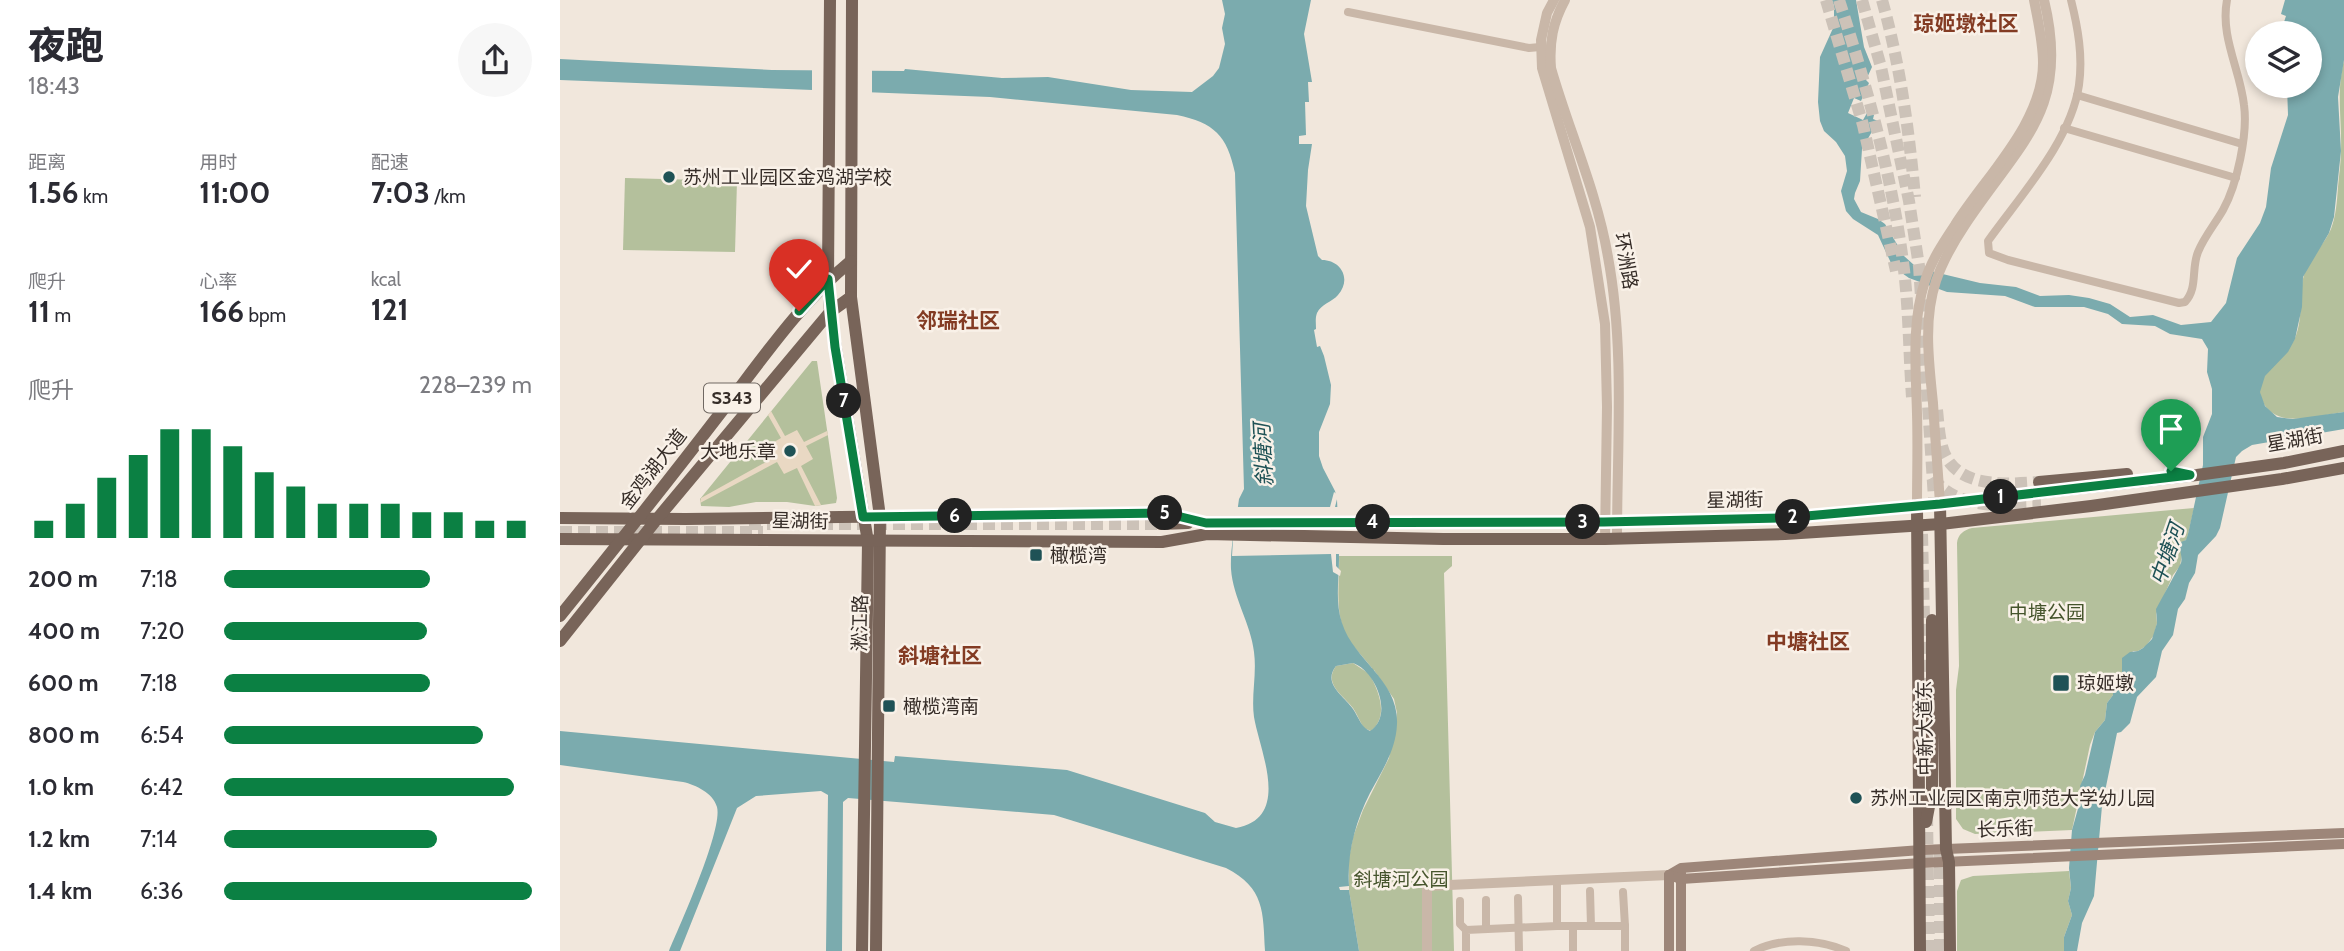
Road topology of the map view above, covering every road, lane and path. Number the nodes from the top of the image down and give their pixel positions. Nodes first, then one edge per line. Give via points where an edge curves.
1 (830, 0) edge
2 (852, 0) edge
3 (1554, 0) edge
4 (1565, 0) edge
5 (2034, 0) edge
6 (2044, 0) edge
7 (2071, 0) edge
8 (2227, 0) edge
9 (1348, 12) dead end
10 (1540, 47) junction
11 (2077, 95) junction
12 (2064, 128) junction
13 (2242, 144) junction
14 (2236, 178) junction
15 (851, 261) junction
16 (1936, 266) junction
17 (828, 279) junction
18 (851, 297) junction
19 (1926, 298) junction
20 (830, 312) junction
21 (2344, 451) edge
22 (2344, 468) edge
23 (2194, 475) junction
24 (2039, 482) tunnel mouth
25 (2192, 491) junction
26 (1940, 504) junction
27 (1917, 505) junction
28 (2041, 505) tunnel mouth
29 (863, 517) junction
30 (880, 517) junction
31 (560, 518) edge
32 (638, 518) junction
33 (657, 519) junction
34 (1611, 522) junction
35 (1941, 524) junction
36 (1917, 526) junction
37 (1161, 528) tunnel mouth
38 (1207, 528) junction
39 (623, 538) junction
40 (641, 538) junction
41 (560, 539) edge
42 (1611, 539) junction
43 (874, 542) junction
44 (560, 616) edge
45 (1932, 620) dead end
46 (560, 641) edge
47 (870, 809) junction
48 (2344, 832) edge
49 (2344, 844) edge
50 (1921, 850) junction
51 (1948, 855) junction
52 (1921, 863) junction
53 (1681, 874) junction
54 (1669, 875) junction
55 (1557, 880) junction
56 (1590, 891) dead end
57 (1623, 892) dead end
58 (1518, 898) dead end
59 (1486, 900) dead end
60 (1460, 901) dead end
61 (1557, 926) junction
62 (1573, 926) junction
63 (1591, 926) junction
64 (1625, 926) junction
65 (1519, 928) junction
66 (1486, 929) junction
67 (1466, 930) junction
68 (862, 951) edge
69 (876, 951) edge
70 (1427, 951) edge
71 (1466, 951) edge
72 (1519, 951) edge
73 (1573, 951) edge
74 (1625, 951) edge
75 (1670, 951) edge
76 (1681, 951) edge
77 (1754, 951) edge
78 (1846, 951) edge
79 (1920, 951) edge
80 (1950, 951) edge

1 - 17 main road
2 - 15 main road
3 - 10 street, 环洲路
4 - 34 street, 环洲路 via 1553,28 1551,68 1598,214 1614,290 1618,354
5 - 16 street via 2043,65 2034,108 1966,208
6 - 16 street via 2053,66 2042,111
7 - 11 street via 2080,56
8 - 13 street via 2225,30 2245,107
9 - 10 street
10 - 34 street, 环洲路 via 1549,98 1590,227 1602,294
11 - 12 street
11 - 13 street
12 - 14 street
12 - 14 street via 1988,241 1989,253 2185,302 2192,295 2199,249 2225,207
13 - 14 street
15 - 17 main road, 金鸡湖大道 / S343
15 - 18 main road
16 - 19 street
17 - 20 main road
17 - 32 main road, 金鸡湖大道 / S343
18 - 20 main road, 金鸡湖大道 / S343
18 - 30 main road, 淞江路
19 - 26 street
19 - 27 street via 1915,363
20 - 29 main road, 淞江路
20 - 33 main road, 金鸡湖大道 / S343
21 - 23 main road, 星湖街
22 - 25 main road, 星湖街
23 - 24 main road via 2171,471
23 - 26 main road, 星湖街
25 - 28 main road
25 - 35 main road, 星湖街
26 - 27 main road, 星湖街
26 - 35 main road, 中新大道东
27 - 34 main road, 星湖街 via 1784,518
27 - 36 main road, 中新大道东
29 - 30 main road, 星湖街
29 - 33 main road, 星湖街
29 - 43 main road, 淞江路
30 - 38 main road, 星湖街 via 1165,513
30 - 43 main road, 淞江路
31 - 32 main road, 星湖街
32 - 33 main road, 星湖街
32 - 39 main road, 金鸡湖大道 / S343
33 - 40 main road, 金鸡湖大道 / S343
34 - 38 main road, 星湖街 via 1236,522
34 - 42 street, 环洲路
35 - 36 main road, 星湖街
35 - 51 main road, 中新大道东
36 - 42 main road, 星湖街
36 - 50 main road, 中新大道东
37 - 38 main road, 星湖街
38 - 42 main road, 星湖街 via 1235,536
38 - 43 main road, 星湖街 via 1162,542
39 - 40 main road, 星湖街
39 - 41 main road, 星湖街
39 - 44 main road, 金鸡湖大道 / S343
40 - 43 main road, 星湖街
40 - 46 main road, 金鸡湖大道 / S343
43 - 47 main road, 淞江路
45 - 50 main road via 1931,791
47 - 68 main road, 淞江路
47 - 69 main road, 淞江路
48 - 51 main road, 长乐街 via 2103,842
49 - 51 main road, 长乐街 via 2060,857
50 - 51 main road, 长乐街
50 - 52 main road, 中新大道东
50 - 53 main road, 长乐街
51 - 52 main road, 长乐街
51 - 80 main road, 中新大道东
52 - 53 main road, 长乐街
52 - 79 main road, 中新大道东
53 - 54 main road, 长乐街
53 - 76 main road
54 - 55 street, 长乐街
54 - 75 main road
55 - 61 street
55 - 70 street, 长乐街 via 1427,886
56 - 63 street
57 - 64 street
58 - 65 street
59 - 66 street
60 - 67 street via 1461,927
61 - 62 street
61 - 65 street
62 - 63 street
62 - 73 street
63 - 64 street
64 - 74 street
65 - 66 street
65 - 72 street
66 - 67 street
67 - 71 street
77 - 78 street via 1809,941

